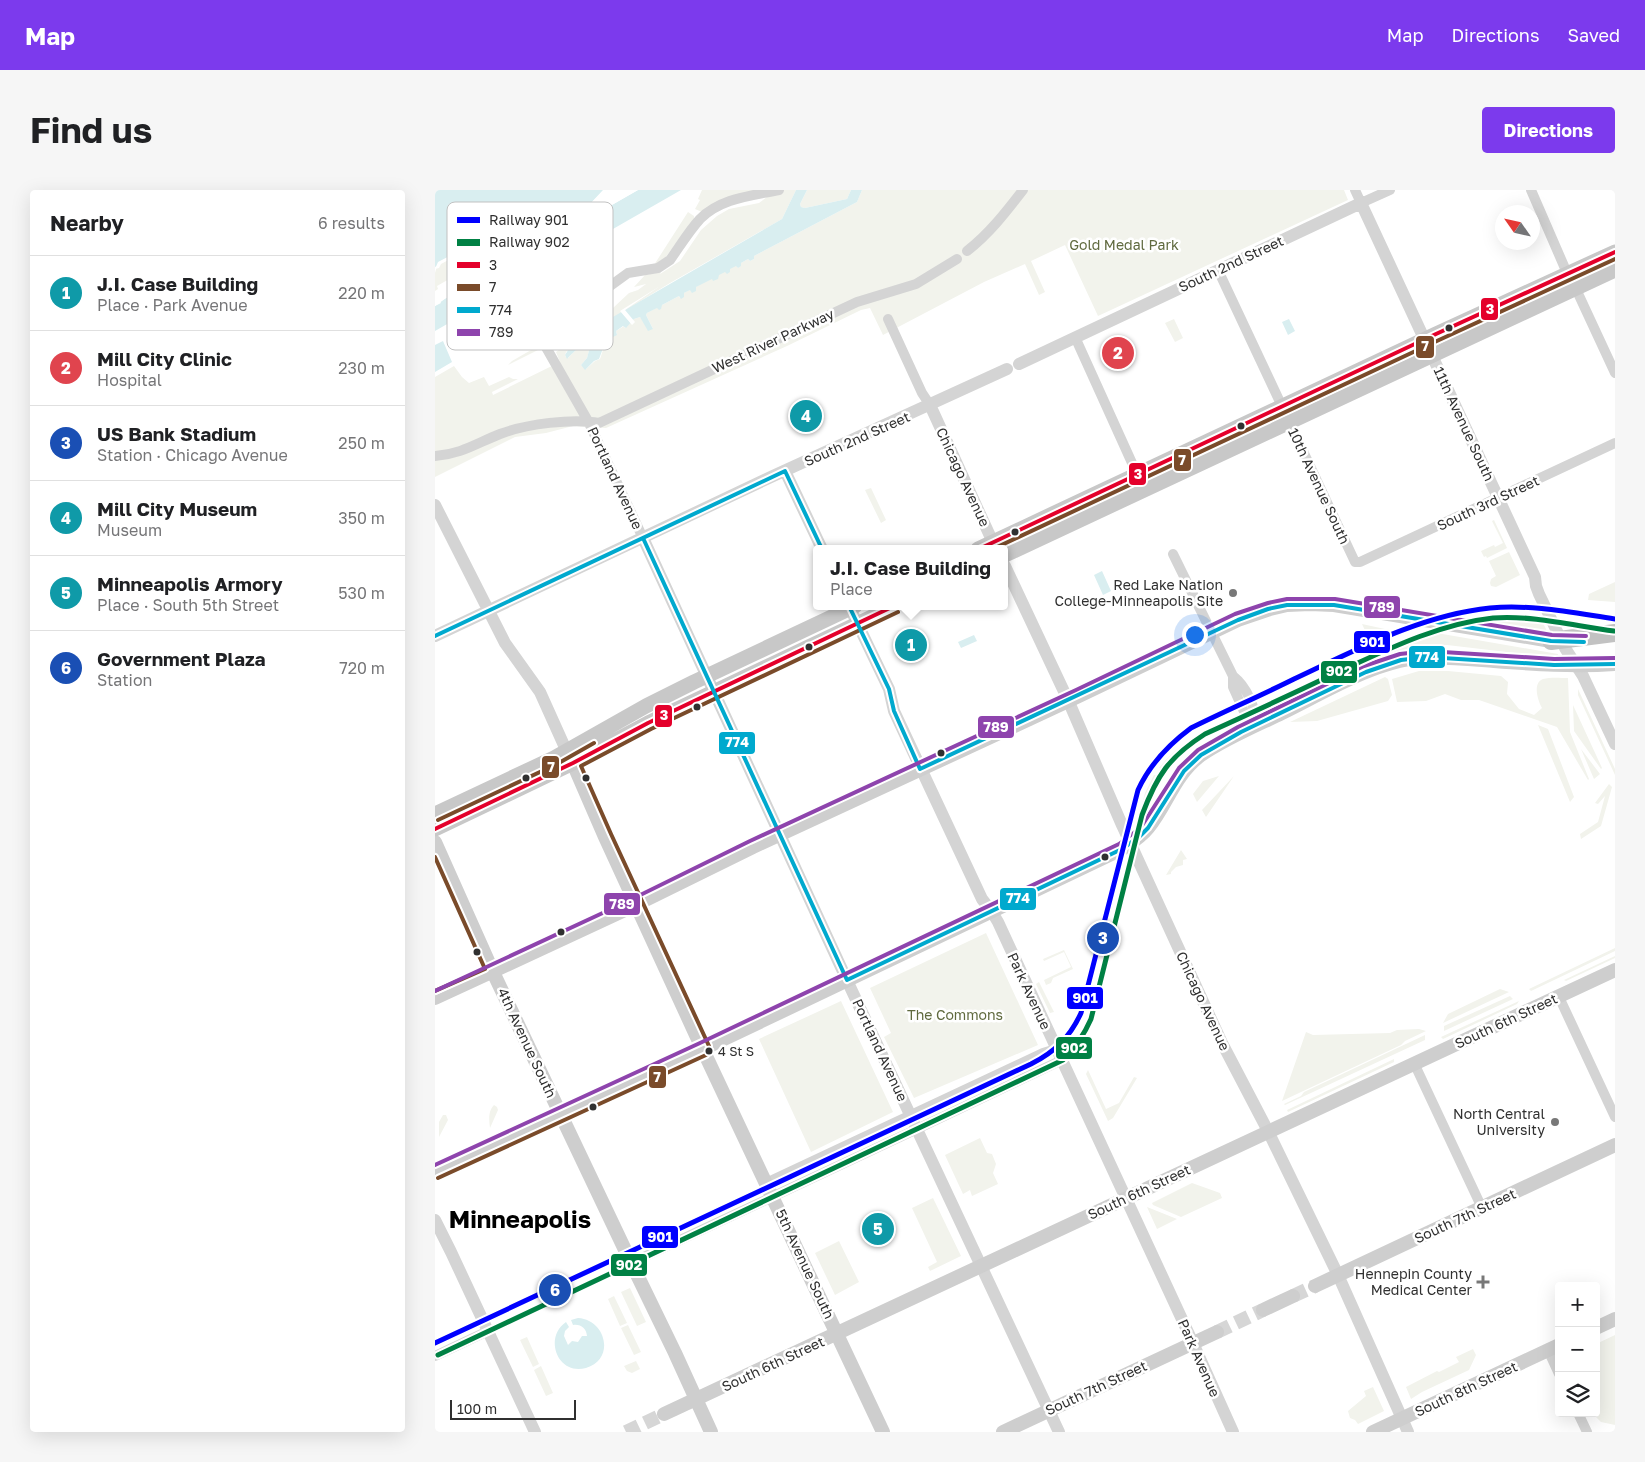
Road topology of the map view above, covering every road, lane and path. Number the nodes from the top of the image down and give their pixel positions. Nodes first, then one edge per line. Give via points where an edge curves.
1 (779, 190) edge
2 (1023, 190) edge
3 (1355, 190) edge
4 (1390, 190) edge
5 (1531, 190) edge
6 (1361, 203) junction
7 (967, 252) dead end
8 (1615, 253) edge
9 (957, 259) dead end
10 (1218, 270) junction
11 (1615, 270) edge
12 (1567, 273) junction
13 (613, 284) edge
14 (1576, 288) junction
15 (1523, 312) junction
16 (888, 319) dead end
17 (1075, 337) junction
18 (1424, 340) junction
19 (548, 350) edge
20 (1432, 356) junction
21 (1019, 364) dead end
22 (1007, 369) dead end
23 (1615, 374) edge
24 (930, 405) junction
25 (1281, 406) junction
26 (589, 421) junction
27 (1289, 422) junction
28 (1615, 443) edge
29 (435, 456) edge
30 (785, 471) junction
31 (1137, 474) junction
32 (1499, 498) junction
33 (435, 505) edge
34 (643, 538) junction
35 (820, 545) edge
36 (995, 545) edge
37 (1008, 554) edge
38 (1173, 554) dead end
39 (1360, 562) joint
40 (1008, 572) edge
41 (845, 610) edge
42 (852, 610) edge
43 (887, 610) edge
44 (489, 611) junction
45 (858, 624) junction
46 (1211, 633) junction
47 (1615, 633) edge
48 (1558, 634) junction
49 (435, 636) edge
50 (1615, 639) edge
51 (1615, 664) edge
52 (706, 676) junction
53 (713, 692) junction
54 (1068, 700) junction
55 (1257, 725) junction
56 (1615, 744) edge
57 (570, 757) junction
58 (921, 769) junction
59 (435, 814) edge
60 (435, 829) edge
61 (779, 835) junction
62 (435, 842) edge
63 (1131, 844) junction
64 (637, 904) junction
65 (992, 912) junction
66 (1615, 970) edge
67 (493, 972) junction
68 (847, 980) junction
69 (1559, 996) junction
70 (435, 998) edge
71 (703, 1049) junction
72 (1059, 1055) junction
73 (1414, 1063) junction
74 (910, 1114) junction
75 (561, 1115) junction
76 (1615, 1117) edge
77 (917, 1129) junction
78 (1268, 1131) junction
79 (1615, 1145) edge
80 (435, 1172) edge
81 (766, 1183) junction
82 (773, 1196) junction
83 (1125, 1199) junction
84 (1482, 1208) junction
85 (435, 1220) edge
86 (631, 1263) junction
87 (981, 1265) junction
88 (1339, 1275) junction
89 (1315, 1286) tunnel mouth
90 (1293, 1296) tunnel mouth
91 (1263, 1310) tunnel mouth
92 (1615, 1319) edge
93 (1598, 1327) edge
94 (488, 1331) junction
95 (1217, 1332) tunnel mouth
96 (838, 1333) junction
97 (1193, 1344) junction
98 (1553, 1348) edge
99 (435, 1356) edge
100 (1559, 1372) edge
101 (696, 1400) junction
102 (1049, 1410) junction
103 (664, 1414) tunnel mouth
104 (1580, 1417) edge
105 (1403, 1418) junction
106 (535, 1432) edge
107 (711, 1432) edge
108 (883, 1432) edge
109 (1003, 1432) edge
110 (1059, 1432) edge
111 (1233, 1432) edge
112 (1373, 1432) edge
113 (1408, 1432) edge
114 (1587, 1432) edge

1 - 13 street, Portland Avenue via 735,200 713,209 700,219 665,264 628,273
2 - 7 street
3 - 6 street, 11th Avenue South
4 - 6 street, South 2nd Street
5 - 12 street
6 - 10 street, South 2nd Street
6 - 18 street, 11th Avenue South
8 - 12 main road
8 - 14 main road via 1587,270
9 - 26 street, West River Parkway via 929,278 857,302 599,423
10 - 17 street, South 2nd Street
10 - 25 street, 10th Avenue South
11 - 14 main road
12 - 15 main road via 1558,290
12 - 18 main road
14 - 15 main road
14 - 23 street
15 - 20 main road
16 - 24 street
17 - 21 street, South 2nd Street
17 - 31 street
18 - 20 street, 11th Avenue South
18 - 25 main road
19 - 26 street, Portland Avenue
20 - 27 main road
20 - 32 street, 11th Avenue South
22 - 24 street, South 2nd Street
24 - 30 street, South 2nd Street
24 - 36 street, Chicago Avenue
25 - 27 street, 10th Avenue South
25 - 31 main road
26 - 29 street, West River Parkway via 518,428 460,452
26 - 34 street, Portland Avenue
27 - 37 main road
27 - 39 street, 10th Avenue South via 1355,562
28 - 32 street, South 3rd Street
30 - 34 street, South 2nd Street
30 - 35 street
31 - 36 main road
32 - 39 street, South 3rd Street
32 - 48 street, 11th Avenue South via 1535,577 1544,584
33 - 44 street, 5th Avenue South
34 - 44 street, South 2nd Street
34 - 52 street, Portland Avenue
38 - 46 street
40 - 54 street, Chicago Avenue
41 - 52 main road
42 - 45 street, Park Avenue
43 - 45 main road
44 - 49 street, South 2nd Street
44 - 57 street, 5th Avenue South via 505,643 540,692
45 - 53 main road
45 - 58 street, Park Avenue via 889,689 894,711
46 - 48 main road via 1270,609 1310,604
46 - 54 main road
46 - 55 street via 1233,676 1233,687 1246,716
47 - 48 highway via 1604,636
48 - 50 main road via 1595,642
48 - 56 street, 11th Avenue South via 1573,646 1576,663
51 - 55 main road via 1558,665 1412,658 1377,668
52 - 53 street, Portland Avenue
52 - 57 main road via 646,706
53 - 57 main road via 617,739
53 - 61 street, Portland Avenue
54 - 58 main road
54 - 63 street, Chicago Avenue
55 - 63 main road via 1216,746 1191,764 1174,785 1149,828
57 - 59 main road
57 - 60 main road
57 - 64 main road, 5th Avenue South
58 - 61 main road
58 - 65 street, Park Avenue via 982,900
61 - 64 main road
61 - 68 street, Portland Avenue
62 - 67 main road, 4th Avenue South
63 - 65 main road
63 - 78 street, Chicago Avenue via 1222,1043
64 - 67 main road
64 - 71 main road, 5th Avenue South
65 - 68 main road
65 - 72 street, Park Avenue
66 - 69 main road, South 6th Street
67 - 70 main road
67 - 75 main road, 4th Avenue South
68 - 71 main road
68 - 74 street, Portland Avenue
69 - 73 main road, South 6th Street
69 - 76 street
71 - 75 main road
71 - 81 main road, 5th Avenue South
72 - 74 street via 1043,1053
72 - 77 street
72 - 83 street, Park Avenue
73 - 78 main road, South 6th Street
73 - 84 street
74 - 77 street, Portland Avenue
74 - 81 street
75 - 80 main road
75 - 86 main road, 4th Avenue South
77 - 82 street
77 - 87 street, Portland Avenue
78 - 83 main road, South 6th Street
78 - 88 street, Chicago Avenue
79 - 84 main road, South 7th Street
81 - 82 main road, 5th Avenue South
82 - 86 street
82 - 96 main road, 5th Avenue South
83 - 87 main road, South 6th Street
83 - 97 street, Park Avenue
84 - 88 main road, South 7th Street
85 - 94 street
86 - 101 main road, 4th Avenue South
87 - 96 main road, South 6th Street
87 - 102 street, Portland Avenue
88 - 89 main road, South 7th Street
88 - 105 street, Chicago Avenue
90 - 91 main road
92 - 93 main road
94 - 99 street
94 - 106 street
95 - 97 main road, South 7th Street
96 - 101 main road, South 6th Street
96 - 108 main road, 5th Avenue South
97 - 102 main road, South 7th Street
97 - 111 street, Park Avenue
98 - 100 street
98 - 105 main road, South 8th Street
101 - 103 main road, South 6th Street
101 - 107 main road, 4th Avenue South
102 - 109 main road, South 7th Street
102 - 110 street, Portland Avenue
104 - 114 street
105 - 112 main road, South 8th Street
105 - 113 street, Chicago Avenue

